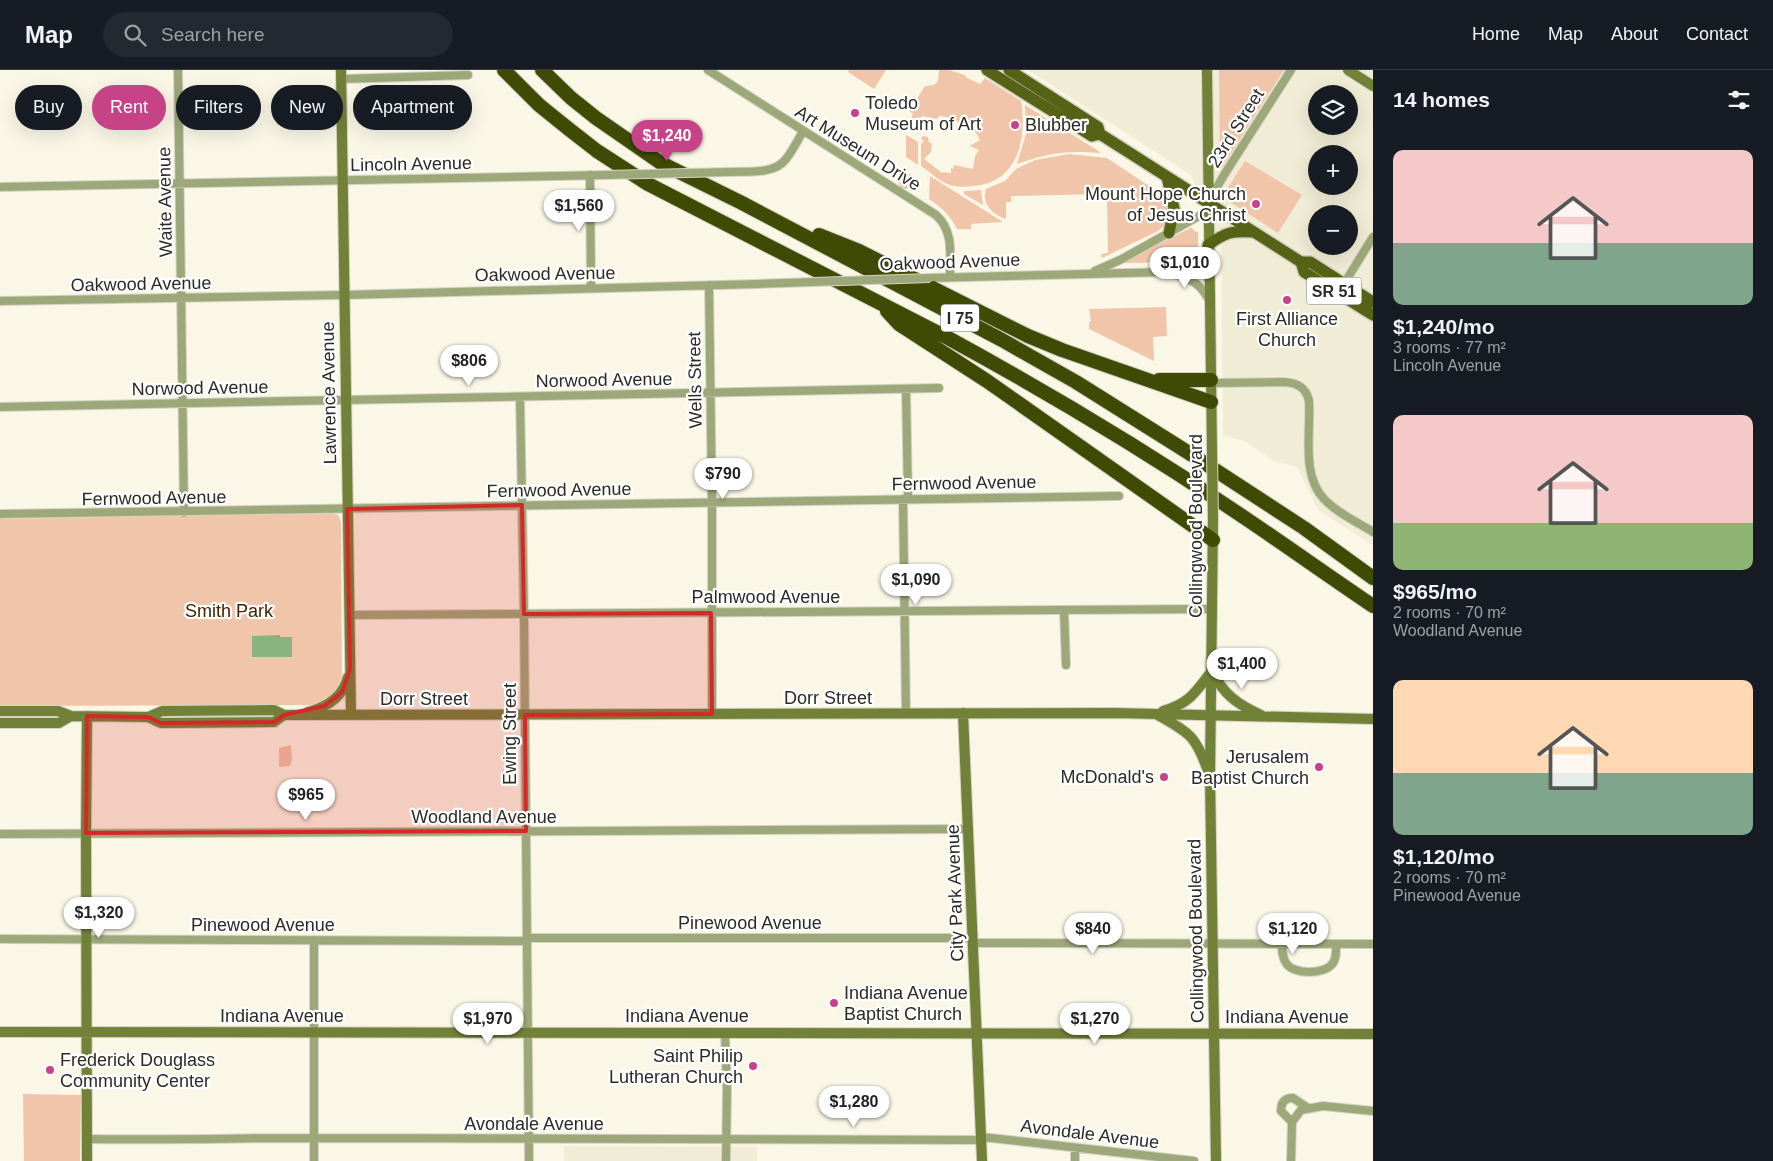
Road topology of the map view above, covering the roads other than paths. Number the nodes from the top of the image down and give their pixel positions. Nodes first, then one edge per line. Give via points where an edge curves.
1 (178, 70) edge
2 (504, 70) edge
3 (542, 70) edge
4 (708, 70) edge
5 (987, 70) edge
6 (1009, 70) edge
7 (1207, 70) edge
8 (1291, 70) edge
9 (1348, 70) edge
10 (999, 74) edge
11 (341, 75) edge
12 (468, 75) dead end
13 (1373, 86) edge
14 (803, 130) junction
15 (1100, 134) junction
16 (590, 175) junction
17 (1166, 177) junction
18 (343, 180) junction
19 (180, 183) junction
20 (0, 187) edge
21 (742, 203) junction
22 (1208, 207) junction
23 (1253, 232) junction
24 (1169, 233) junction
25 (1373, 237) edge
26 (1208, 245) junction
27 (1209, 271) junction
28 (1167, 272) junction
29 (1092, 273) junction
30 (950, 277) junction
31 (709, 285) junction
32 (591, 288) junction
33 (1341, 288) junction
34 (344, 295) junction
35 (182, 298) junction
36 (0, 301) edge
37 (1210, 301) junction
38 (1373, 302) edge
39 (882, 305) junction
40 (1373, 315) edge
41 (1148, 380) junction
42 (1211, 381) junction
43 (906, 388) junction
44 (939, 388) dead end
45 (710, 393) junction
46 (520, 397) junction
47 (346, 401) junction
48 (1211, 402) junction
49 (182, 404) junction
50 (0, 407) edge
51 (1119, 496) dead end
52 (905, 499) junction
53 (712, 503) junction
54 (522, 505) junction
55 (348, 509) junction
56 (184, 513) junction
57 (0, 514) edge
58 (1373, 532) edge
59 (1213, 540) junction
60 (1373, 578) edge
61 (1370, 604) edge
62 (1213, 609) junction
63 (1064, 610) junction
64 (905, 611) junction
65 (711, 613) junction
66 (524, 614) junction
67 (349, 616) junction
68 (1066, 665) dead end
69 (350, 669) junction
70 (1212, 671) junction
71 (0, 711) edge
72 (712, 714) junction
73 (906, 714) junction
74 (963, 714) junction
75 (1155, 714) junction
76 (296, 715) junction
77 (351, 715) junction
78 (524, 715) junction
79 (1211, 715) junction
80 (71, 716) junction
81 (87, 716) junction
82 (1264, 717) junction
83 (1373, 719) edge
84 (0, 723) edge
85 (1210, 776) junction
86 (969, 829) junction
87 (526, 832) junction
88 (86, 833) junction
89 (0, 834) edge
90 (0, 939) edge
91 (86, 939) junction
92 (314, 940) junction
93 (527, 940) junction
94 (973, 941) junction
95 (1213, 943) junction
96 (1282, 943) junction
97 (1336, 944) junction
98 (1373, 944) edge
99 (0, 1032) edge
100 (86, 1032) junction
101 (314, 1032) junction
102 (528, 1032) junction
103 (976, 1032) junction
104 (725, 1033) junction
105 (1214, 1033) junction
106 (1373, 1034) edge
107 (1308, 1108) junction
108 (1373, 1112) edge
109 (1292, 1122) junction
110 (314, 1138) junction
111 (529, 1138) junction
112 (982, 1138) junction
113 (726, 1139) junction
114 (86, 1140) junction
115 (1075, 1148) junction
116 (86, 1161) edge
117 (314, 1161) edge
118 (529, 1161) edge
119 (726, 1161) edge
120 (982, 1161) edge
121 (1075, 1161) edge
122 (1194, 1161) edge
123 (1216, 1161) edge
124 (1291, 1161) edge

1 - 19 street, Waite Avenue
2 - 39 highway, I 75 via 570,130 648,184
3 - 21 highway, I 75 via 596,118 661,163
4 - 14 street, Art Museum Drive
5 - 10 main road, SR 51
6 - 15 main road, SR 51 via 1098,127
7 - 22 street, Collingwood Boulevard
8 - 22 street, 23rd Street via 1224,175
9 - 13 street
10 - 15 main road, SR 51 via 1092,136
11 - 12 street
11 - 18 street, Lawrence Avenue
14 - 16 street, Lincoln Avenue, bridge via 786,159 766,170
14 - 30 street, Art Museum Drive via 942,220 948,230
15 - 17 main road, SR 51
16 - 18 street, Lincoln Avenue
16 - 32 street
17 - 22 main road, SR 51
17 - 24 main road via 1174,208
18 - 19 street, Lincoln Avenue
18 - 34 street, Lawrence Avenue
19 - 20 street, Lincoln Avenue
19 - 35 street, Waite Avenue
21 - 41 highway via 859,251 1028,336
21 - 60 highway, I 75 via 1076,382 1280,512
22 - 23 main road, SR 51
22 - 24 street, Oakwood Avenue
22 - 26 street, Collingwood Boulevard
23 - 26 main road via 1225,233
23 - 33 main road, SR 51 via 1301,262 1310,262
24 - 29 street, Oakwood Avenue
25 - 33 street
26 - 27 street, Collingwood Boulevard
27 - 28 street, Oakwood Avenue
27 - 37 street, Collingwood Boulevard
28 - 29 street, Oakwood Avenue
28 - 37 street, Oakwood Avenue via 1194,282
29 - 30 street, Oakwood Avenue
30 - 31 street, Oakwood Avenue, bridge
31 - 32 street, Oakwood Avenue
31 - 45 street, Wells Street
32 - 34 street, Oakwood Avenue
33 - 38 main road, SR 51
33 - 40 main road, SR 51
34 - 35 street, Oakwood Avenue
34 - 47 street, Lawrence Avenue
35 - 36 street, Oakwood Avenue
35 - 49 street, Waite Avenue
37 - 42 street, Collingwood Boulevard
39 - 59 highway via 899,324 987,381
39 - 61 highway, I 75 via 1070,407 1214,498
41 - 42 highway
41 - 48 highway
42 - 48 street, Collingwood Boulevard
42 - 58 street via 1284,382 1302,387 1309,401 1310,468 1314,483 1324,499
43 - 44 street, Norwood Avenue
43 - 45 street, Norwood Avenue
43 - 52 street
45 - 46 street, Norwood Avenue
45 - 53 street, Wells Street
46 - 47 street, Norwood Avenue
46 - 54 street, Ewing Street
47 - 49 street, Norwood Avenue
47 - 55 street, Lawrence Avenue
48 - 59 street, Collingwood Boulevard, bridge
49 - 50 street, Norwood Avenue
49 - 56 street, Waite Avenue
51 - 52 street, Fernwood Avenue
52 - 53 street, Fernwood Avenue
52 - 64 street
53 - 54 street, Fernwood Avenue
53 - 65 street, Wells Street
54 - 55 street, Fernwood Avenue
54 - 66 street, Ewing Street
55 - 56 street, Fernwood Avenue
55 - 67 street, Lawrence Avenue
56 - 57 street, Fernwood Avenue
59 - 62 street, Collingwood Boulevard
62 - 63 street, Palmwood Avenue
62 - 70 street, Collingwood Boulevard
63 - 64 street, Palmwood Avenue
63 - 68 street
64 - 65 street, Palmwood Avenue
64 - 73 street
65 - 66 street, Palmwood Avenue
65 - 72 street, Wells Street
66 - 67 street, Palmwood Avenue
66 - 78 street, Ewing Street
67 - 69 street, Lawrence Avenue
69 - 76 street via 345,687 332,702
69 - 77 street, Lawrence Avenue
70 - 75 street via 1189,700
70 - 79 street, Collingwood Boulevard
70 - 82 street via 1227,695
71 - 80 street, Dorr Street via 58,711
72 - 73 street, Dorr Street
72 - 78 street, Dorr Street
73 - 74 street, Dorr Street
74 - 75 street, Dorr Street
74 - 86 street, City Park Avenue
75 - 79 street, Dorr Street
75 - 85 street via 1188,732 1202,754
76 - 77 street, Dorr Street
76 - 81 street, Dorr Street via 284,715 274,722 161,723 148,717
77 - 78 street, Dorr Street
78 - 87 street, Ewing Street
79 - 82 street, Dorr Street
79 - 85 street, Collingwood Boulevard
80 - 81 street, Dorr Street
80 - 84 street, Dorr Street via 59,723
81 - 88 street
82 - 83 street, Dorr Street
85 - 95 street, Collingwood Boulevard
86 - 87 street, Woodland Avenue
86 - 94 street, City Park Avenue
87 - 88 street, Woodland Avenue
87 - 93 street, Ewing Street
88 - 89 street, Woodland Avenue
88 - 91 street
90 - 91 street, Pinewood Avenue
91 - 92 street, Pinewood Avenue
91 - 100 street
92 - 93 street, Pinewood Avenue
92 - 101 street
93 - 94 street, Pinewood Avenue
93 - 102 street, Ewing Street
94 - 95 street, Pinewood Avenue
94 - 103 street, City Park Avenue
95 - 96 street, Pinewood Avenue
95 - 105 street, Collingwood Boulevard
96 - 97 street, Pinewood Avenue
96 - 97 street via 1286,964 1300,971 1318,971 1331,966
97 - 98 street, Pinewood Avenue
99 - 100 street, Indiana Avenue
100 - 101 street, Indiana Avenue
100 - 114 street
101 - 102 street, Indiana Avenue
101 - 110 street
102 - 104 street, Indiana Avenue
102 - 111 street, Ewing Street
103 - 104 street, Indiana Avenue
103 - 105 street, Indiana Avenue
103 - 112 street, City Park Avenue
104 - 113 street
105 - 106 street, Indiana Avenue
105 - 123 street, Collingwood Boulevard
107 - 108 street via 1334,1106
107 - 109 street via 1301,1110
107 - 109 street via 1293,1098 1285,1100 1282,1111
109 - 124 street
110 - 111 street, Avondale Avenue
110 - 114 street, Avondale Avenue
110 - 117 street
111 - 113 street, Avondale Avenue
111 - 118 street, Ewing Street
112 - 113 street, Avondale Avenue
112 - 115 street, Avondale Avenue
112 - 120 street, City Park Avenue
113 - 119 street
114 - 116 street
115 - 121 street
115 - 122 street, Avondale Avenue

